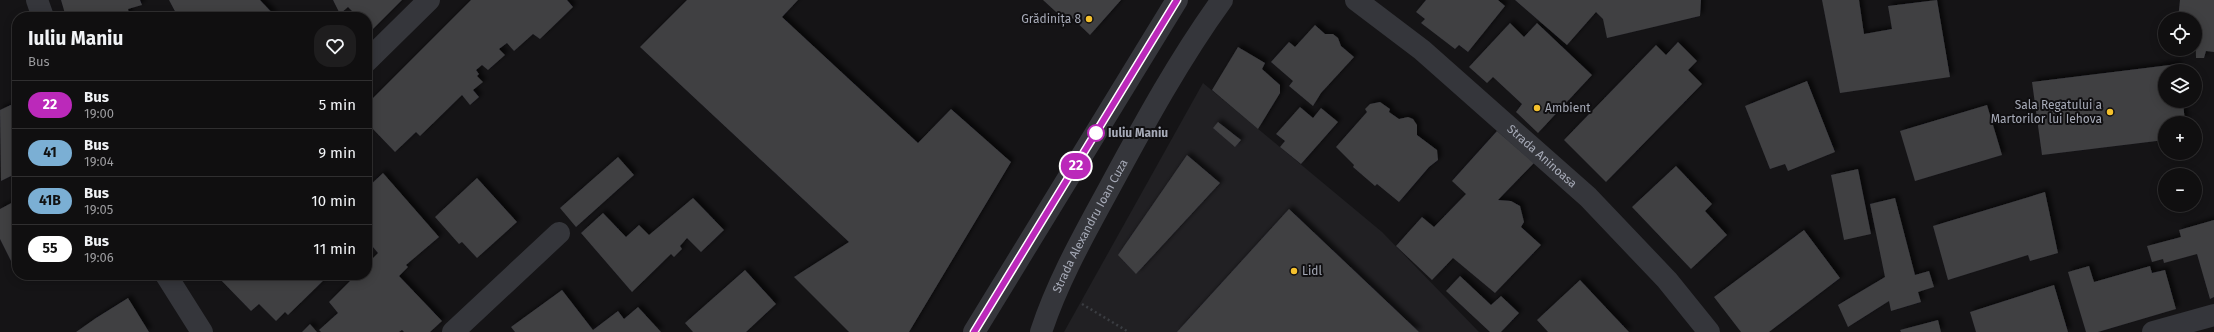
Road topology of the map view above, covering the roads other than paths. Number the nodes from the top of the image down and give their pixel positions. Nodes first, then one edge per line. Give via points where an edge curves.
1 (37, 0) edge
2 (429, 0) edge
3 (1178, 0) edge
4 (1222, 0) edge
5 (1356, 0) edge
6 (41, 12) edge
7 (372, 55) edge
8 (559, 233) dead end
9 (169, 280) edge
10 (2214, 315) edge
11 (202, 332) edge
12 (453, 332) edge
13 (974, 332) edge
14 (1041, 332) edge
15 (1709, 332) edge
16 (2153, 332) edge

1 - 6 street
2 - 7 street
3 - 13 street
4 - 14 street, Strada Alexandru Ioan Cuza via 1128,154 1064,272 1051,300
5 - 15 street, Strada Aninoasa via 1422,50 1588,196 1667,280
8 - 12 street
9 - 11 street
10 - 16 street

